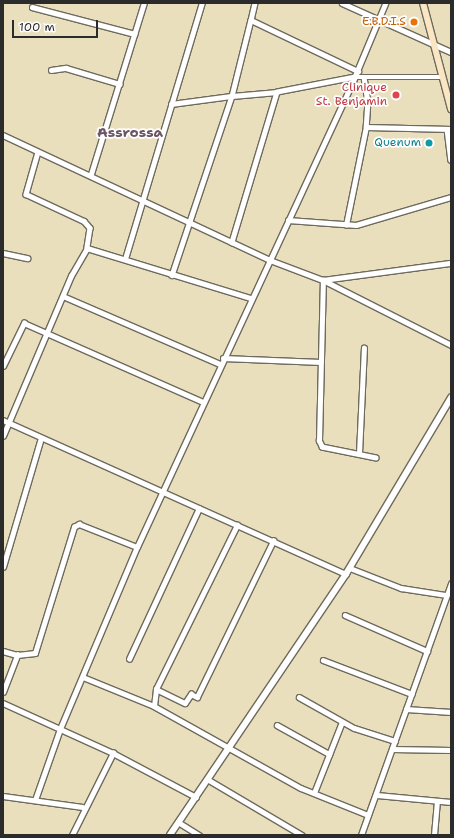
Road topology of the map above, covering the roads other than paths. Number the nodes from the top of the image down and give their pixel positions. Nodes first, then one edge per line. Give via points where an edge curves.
1 (144, 3) edge
2 (202, 3) edge
3 (255, 3) edge
4 (342, 3) edge
5 (386, 3) edge
6 (423, 3) edge
7 (32, 7) dead end
8 (251, 20) junction
9 (379, 20) junction
10 (135, 34) junction
11 (435, 46) junction
12 (451, 52) edge
13 (51, 70) dead end
14 (358, 71) junction
15 (355, 77) junction
16 (364, 77) junction
17 (443, 77) junction
18 (120, 84) junction
19 (278, 92) junction
20 (232, 96) junction
21 (171, 104) junction
22 (451, 108) edge
23 (366, 127) junction
24 (449, 129) edge
25 (3, 135) edge
26 (38, 152) junction
27 (451, 160) edge
28 (91, 174) junction
29 (451, 197) edge
30 (144, 201) junction
31 (288, 220) junction
32 (190, 224) junction
33 (346, 225) junction
34 (232, 242) junction
35 (87, 248) junction
36 (3, 253) edge
37 (27, 258) dead end
38 (125, 259) junction
39 (270, 260) junction
40 (451, 263) edge
41 (172, 275) junction
42 (323, 280) junction
43 (63, 296) junction
44 (252, 298) junction
45 (47, 332) junction
46 (451, 345) edge
47 (364, 348) dead end
48 (223, 358) junction
49 (321, 362) junction
50 (220, 364) junction
51 (3, 366) edge
52 (451, 398) edge
53 (203, 402) junction
54 (3, 420) edge
55 (9, 422) junction
56 (3, 436) edge
57 (41, 438) junction
58 (359, 453) junction
59 (376, 458) dead end
60 (163, 492) junction
61 (199, 508) junction
62 (237, 525) junction
63 (273, 541) junction
64 (137, 547) junction
65 (3, 567) edge
66 (350, 568) junction
67 (346, 574) junction
68 (451, 584) edge
69 (446, 596) junction
70 (345, 615) dead end
71 (3, 651) edge
72 (427, 651) junction
73 (16, 655) junction
74 (129, 659) dead end
75 (322, 660) dead end
76 (84, 677) junction
77 (156, 689) junction
78 (3, 692) edge
79 (412, 694) junction
80 (299, 697) dead end
81 (3, 703) edge
82 (154, 706) junction
83 (406, 709) junction
84 (451, 712) edge
85 (342, 722) junction
86 (278, 725) dead end
87 (60, 729) junction
88 (395, 741) junction
89 (230, 747) junction
90 (392, 749) junction
91 (451, 750) edge
92 (113, 753) junction
93 (329, 754) junction
94 (207, 779) junction
95 (314, 793) junction
96 (377, 795) junction
97 (3, 796) edge
98 (196, 797) junction
99 (35, 800) junction
100 (437, 802) junction
101 (451, 802) edge
102 (82, 808) junction
103 (368, 815) junction
104 (178, 822) junction
105 (72, 835) edge
106 (170, 835) edge
107 (199, 835) edge
108 (302, 835) edge
109 (361, 835) edge
110 (434, 835) edge

1 - 10 street
2 - 21 street
3 - 8 street
4 - 9 street
5 - 9 street
6 - 11 main road
7 - 10 street
8 - 14 street
8 - 20 street
9 - 11 street
9 - 14 street
10 - 18 street
11 - 12 street
11 - 17 main road
13 - 18 street via 66,68
14 - 15 street
15 - 16 street
15 - 19 street
15 - 31 street
16 - 17 street
16 - 23 street via 368,102
17 - 22 main road
18 - 28 street
19 - 20 street
19 - 34 street
20 - 21 street
20 - 32 street
21 - 30 street
23 - 24 street
23 - 33 street
24 - 27 street
25 - 26 street
26 - 28 street
26 - 35 street via 26,194 84,221 90,228
28 - 30 street
29 - 33 street via 365,223
30 - 32 street
30 - 38 street
31 - 33 street
31 - 39 street
32 - 34 street
32 - 41 street
34 - 39 street
35 - 38 street
35 - 43 street
36 - 37 street
38 - 41 street
39 - 42 street
39 - 44 street
40 - 42 street
41 - 44 street
42 - 46 street
42 - 49 street
43 - 45 street
43 - 50 street
44 - 48 street
45 - 51 street via 21,324
45 - 53 street
45 - 55 street
47 - 58 street
48 - 49 street
48 - 50 street
49 - 58 street via 320,445
50 - 53 street
52 - 66 street
53 - 60 street
54 - 55 street
55 - 56 street
55 - 57 street
57 - 60 street
57 - 65 street
58 - 59 street
60 - 61 street
60 - 64 street
61 - 62 street
61 - 74 street
62 - 63 street
62 - 77 street
63 - 67 street
63 - 77 street via 197,697 191,694 185,702
64 - 73 street via 76,525 35,653
64 - 76 street
66 - 67 street
66 - 69 street via 401,588
67 - 89 street
68 - 69 street
69 - 72 street
70 - 72 street
71 - 73 street
72 - 79 street
73 - 78 street
75 - 79 street
76 - 82 street
76 - 87 street
77 - 82 street
79 - 83 street
80 - 85 street
81 - 87 street
82 - 89 street
83 - 84 street
83 - 88 street
85 - 88 street
85 - 93 street
86 - 93 street
87 - 92 street
87 - 99 street
88 - 90 street
89 - 94 street
89 - 95 street
90 - 91 street
90 - 96 street
92 - 98 street
92 - 102 street
93 - 95 street
94 - 98 street
94 - 108 street
95 - 103 street
96 - 100 street
96 - 103 street
97 - 99 street
98 - 104 street
99 - 102 street
100 - 101 street
100 - 110 street
102 - 105 street
103 - 109 street
104 - 106 street
104 - 107 street

